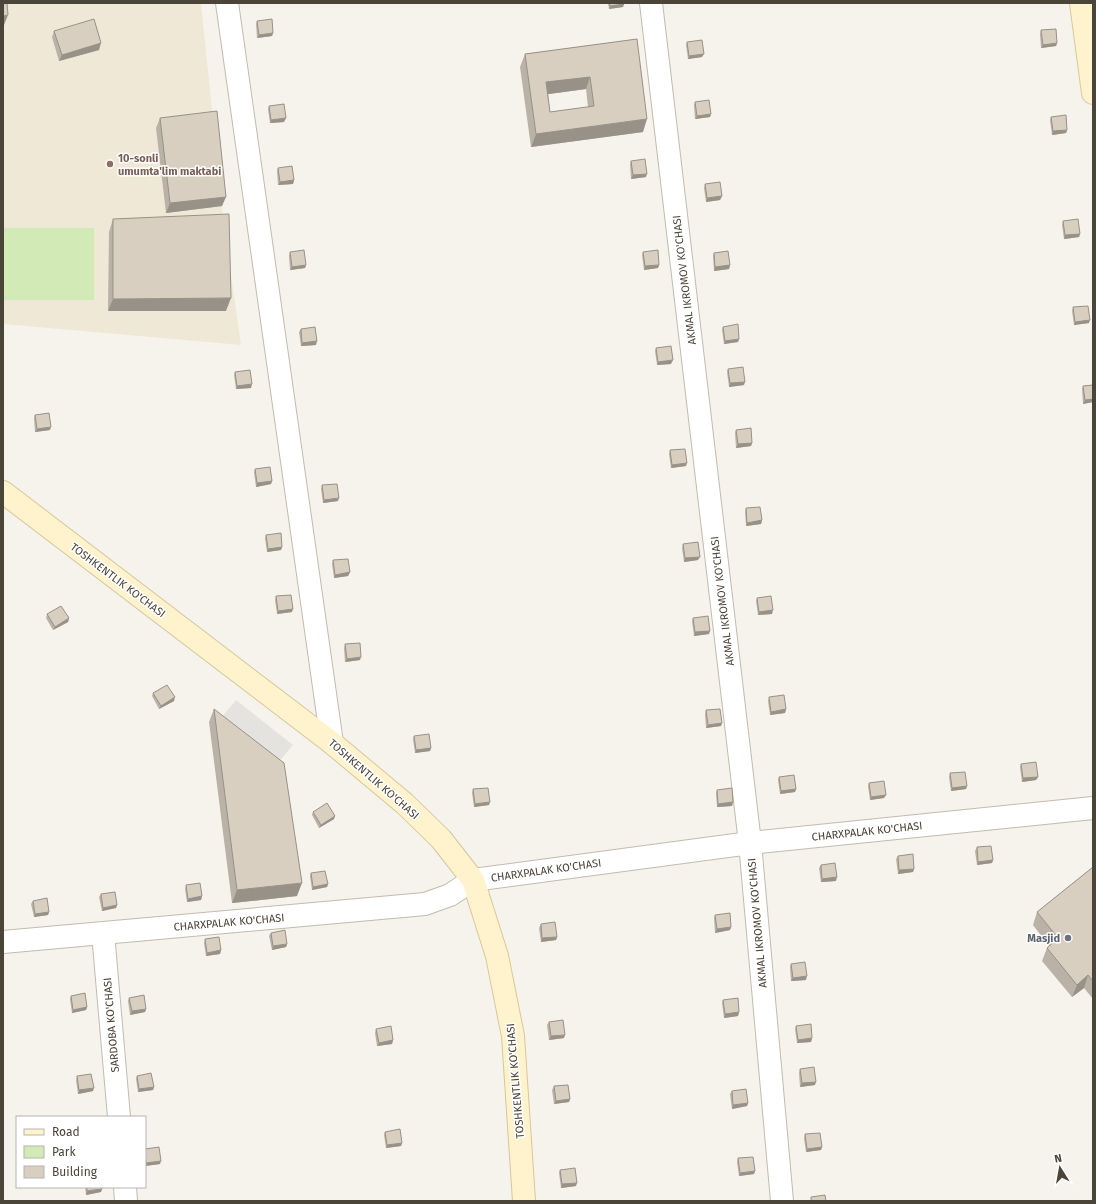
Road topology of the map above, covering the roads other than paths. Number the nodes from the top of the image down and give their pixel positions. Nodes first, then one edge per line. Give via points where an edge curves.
1 (227, 3) edge
2 (651, 3) edge
3 (1081, 3) edge
4 (1093, 93) edge
5 (3, 492) edge
6 (332, 743) junction
7 (1093, 808) edge
8 (750, 843) junction
9 (472, 880) junction
10 (103, 933) junction
11 (3, 942) edge
12 (119, 1116) edge
13 (125, 1188) edge
14 (126, 1201) edge
15 (524, 1201) edge
16 (782, 1201) edge

1 - 6 street
2 - 8 street, AKMAL IKROMOV KO'CHASI
3 - 4 main road
5 - 6 main road, TOSHKENTLIK KO'CHASI
6 - 9 main road, TOSHKENTLIK KO'CHASI via 406,804 441,839
7 - 8 street, CHARXPALAK KO'CHASI
8 - 9 street, CHARXPALAK KO'CHASI
8 - 16 street, AKMAL IKROMOV KO'CHASI
9 - 10 street, CHARXPALAK KO'CHASI via 450,895 425,904
9 - 15 main road, TOSHKENTLIK KO'CHASI via 496,956 513,1036
10 - 11 street, CHARXPALAK KO'CHASI
10 - 12 street, SARDOBA KO'CHASI
13 - 14 street

